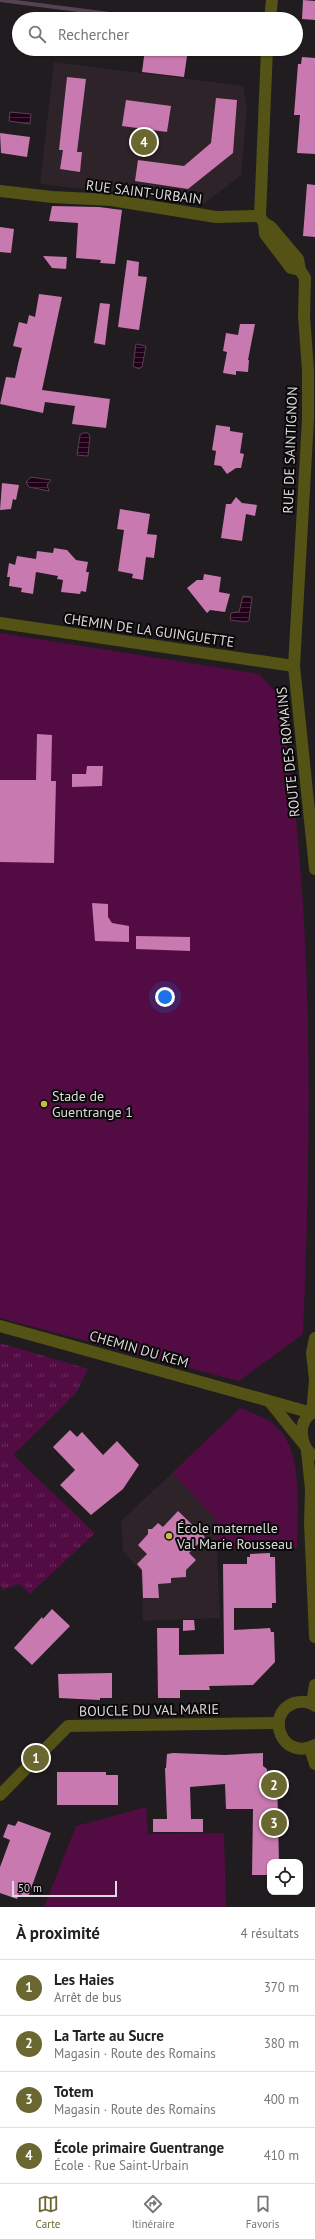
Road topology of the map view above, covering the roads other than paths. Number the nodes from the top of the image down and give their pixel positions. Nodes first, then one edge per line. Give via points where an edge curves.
1 (272, 0) edge
2 (271, 12) edge
3 (267, 56) edge
4 (0, 191) edge
5 (262, 220) junction
6 (307, 273) edge
7 (0, 623) edge
8 (294, 632) joint
9 (294, 666) junction
10 (309, 759) edge
11 (315, 869) edge
12 (0, 1326) edge
13 (315, 1338) edge
14 (315, 1379) edge
15 (270, 1402) junction
16 (313, 1412) edge
17 (308, 1450) edge
18 (313, 1487) edge
19 (315, 1637) edge
20 (315, 1685) edge
21 (313, 1704) edge
22 (279, 1723) junction
23 (313, 1746) edge
24 (315, 1764) edge
25 (0, 1795) edge

1 - 2 street
3 - 5 street
4 - 5 street, RUE SAINT-URBAIN via 111,200 216,217
5 - 6 street, RUE DE SAINTIGNON via 271,226
6 - 8 street, RUE DE SAINTIGNON via 304,316 308,419
7 - 9 street, CHEMIN DE LA GUINGUETTE
8 - 9 street, ROUTE DES ROMAINS
9 - 10 street, ROUTE DES ROMAINS
10 - 11 street, ROUTE DES ROMAINS
12 - 15 street, CHEMIN DU KEM
13 - 14 street via 312,1352
14 - 16 street
15 - 16 street, CHEMIN DU KEM
15 - 17 street
16 - 17 street via 307,1417 302,1430
17 - 18 street
18 - 19 street via 310,1523
20 - 21 street
21 - 22 street via 305,1702 291,1705 281,1715
22 - 23 street via 280,1734 288,1744 299,1749
22 - 25 street, BOUCLE DU VAL MARIE via 68,1726
23 - 24 street

